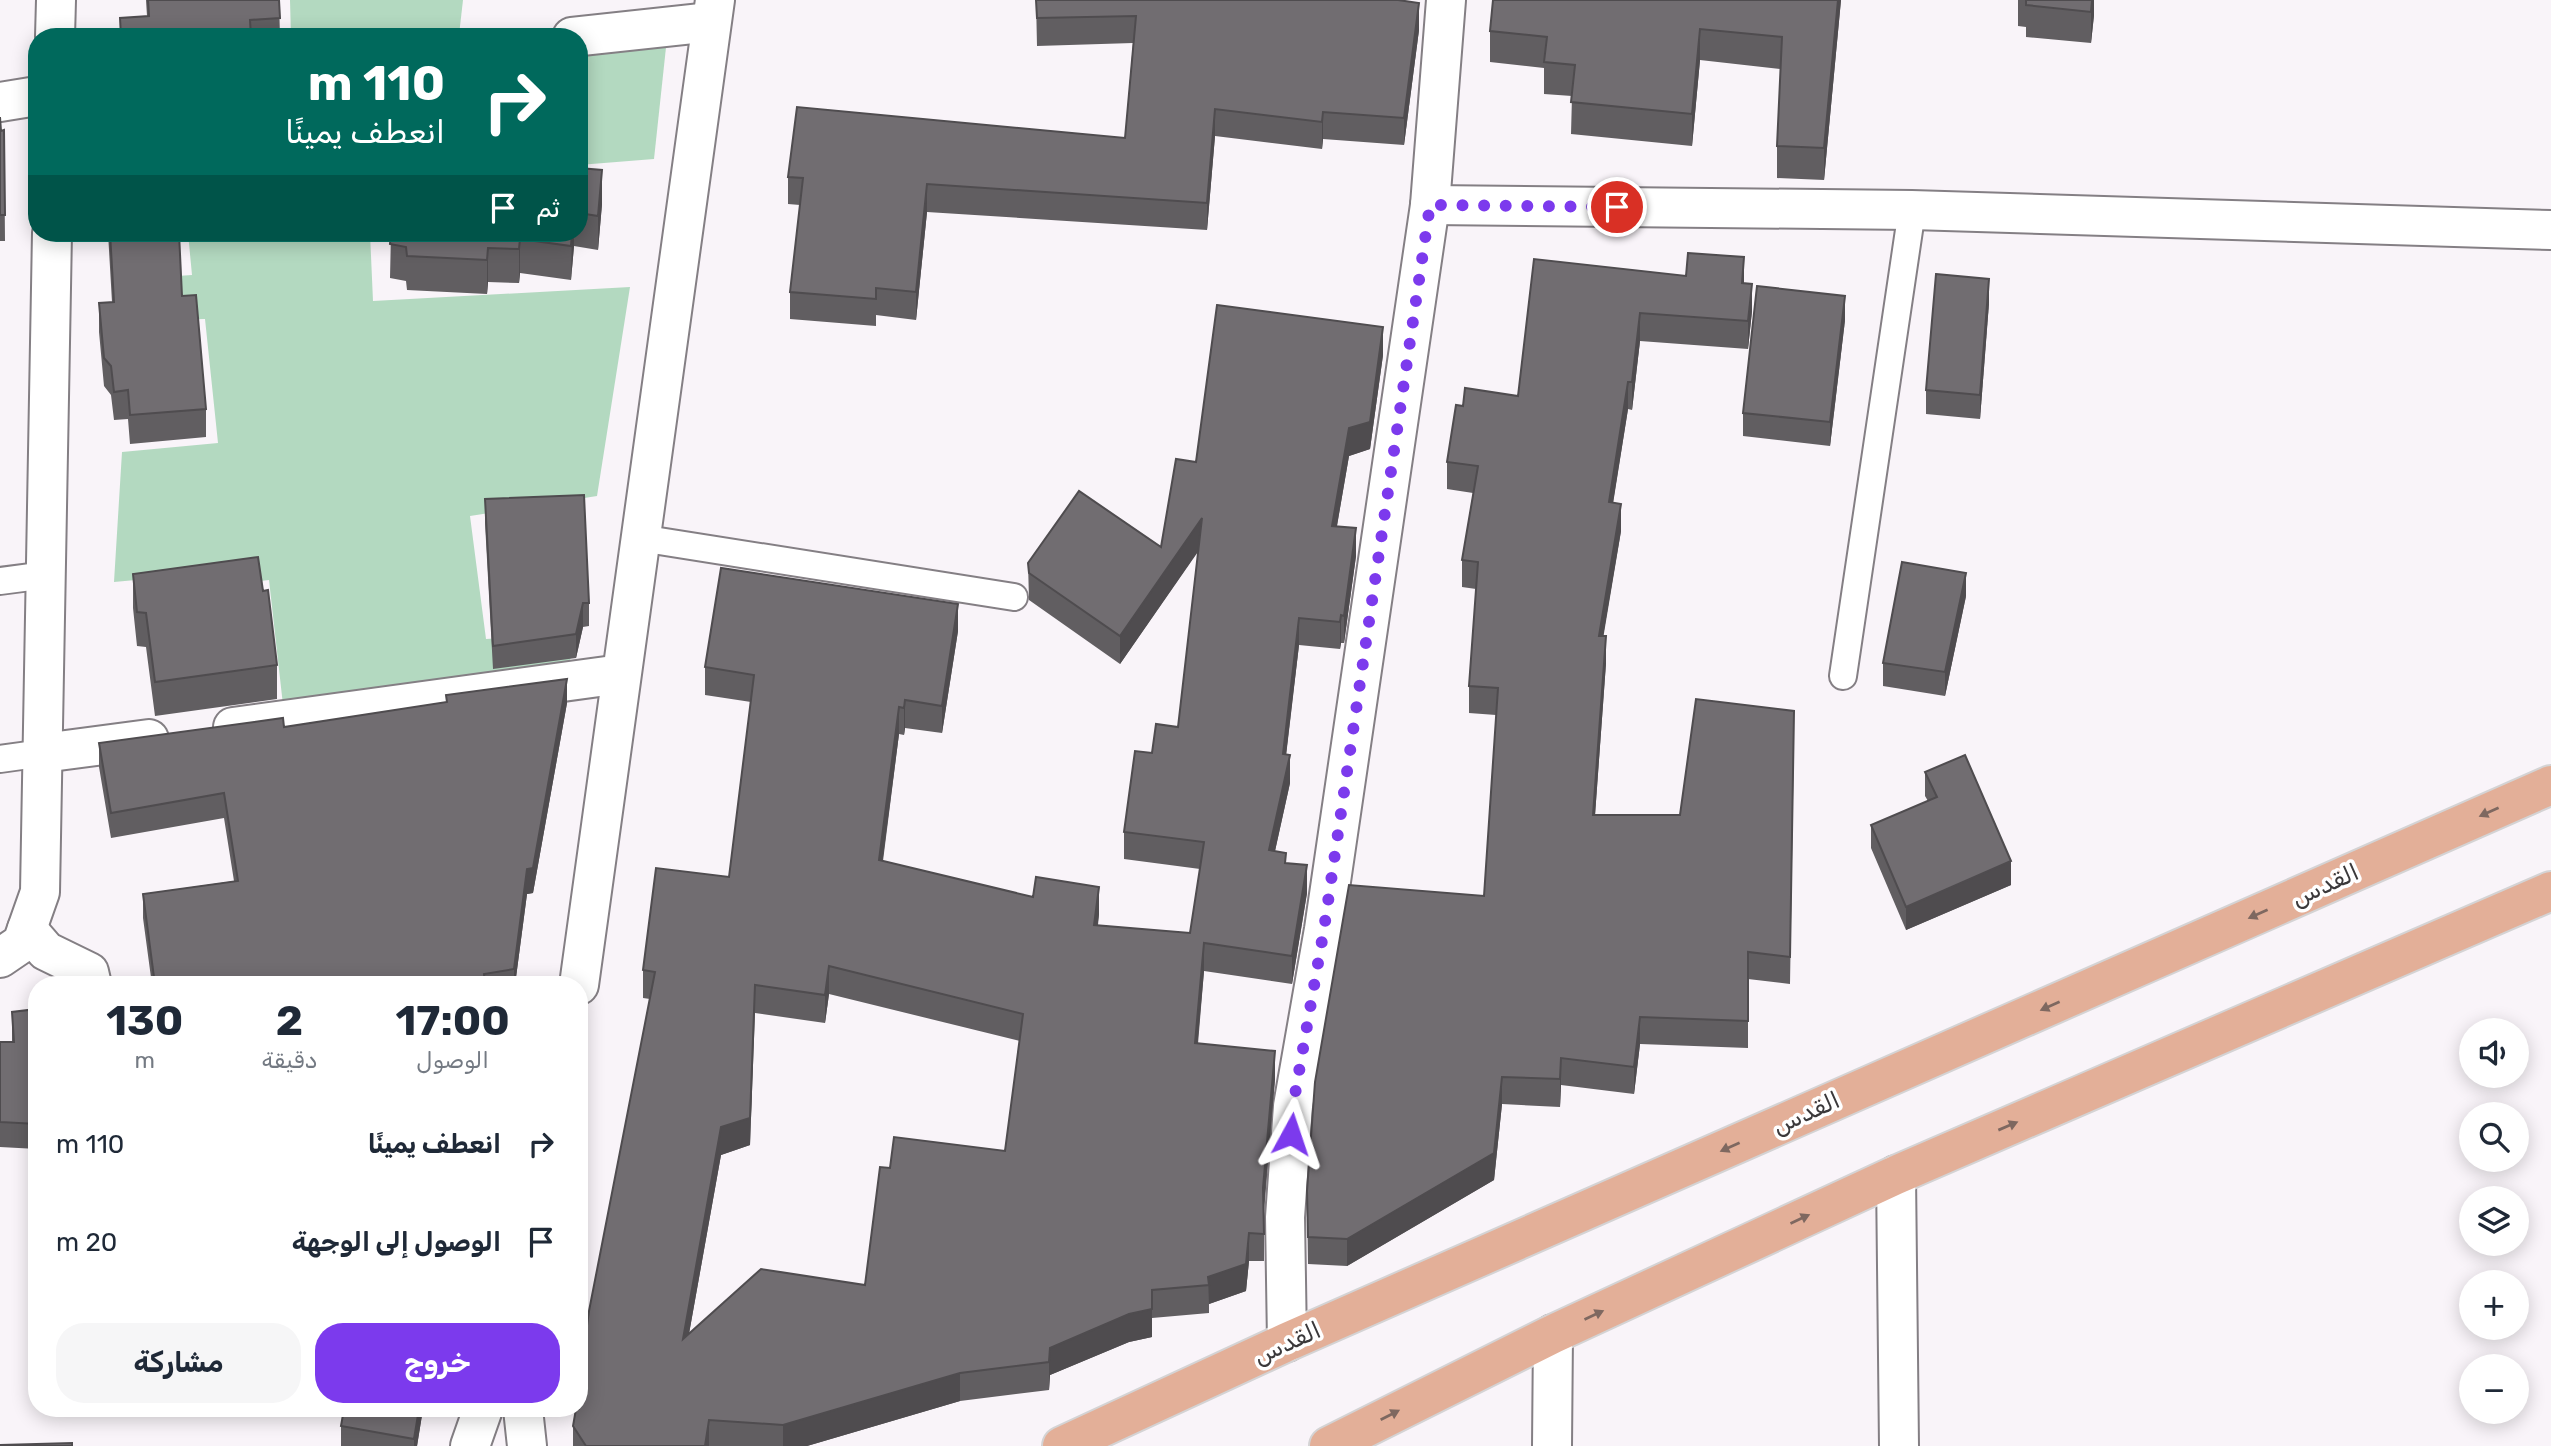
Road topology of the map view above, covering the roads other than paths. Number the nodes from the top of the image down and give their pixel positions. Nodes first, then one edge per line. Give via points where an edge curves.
1 (56, 0) edge
2 (1447, 0) edge
3 (713, 11) edge
4 (55, 28) edge
5 (588, 34) edge
6 (28, 97) edge
7 (0, 102) edge
8 (1430, 205) junction
9 (1912, 210) junction
10 (2551, 230) edge
11 (52, 242) edge
12 (640, 538) junction
13 (46, 575) junction
14 (0, 582) edge
15 (1014, 597) dead end
16 (621, 674) junction
17 (1843, 676) dead end
18 (43, 753) junction
19 (0, 759) edge
20 (2551, 785) edge
21 (2551, 891) edge
22 (26, 929) junction
23 (0, 958) edge
24 (90, 976) edge
25 (580, 976) edge
26 (1896, 1175) junction
27 (1553, 1334) junction
28 (1287, 1342) junction
29 (480, 1417) edge
30 (524, 1417) edge
31 (470, 1446) edge
32 (527, 1446) edge
33 (1062, 1446) edge
34 (1329, 1446) edge
35 (1552, 1446) edge
36 (1899, 1446) edge

1 - 4 street
2 - 8 street
3 - 5 street
3 - 12 street
6 - 7 street
8 - 9 street
8 - 28 street via 1324,929 1293,1106 1285,1217
9 - 10 street
9 - 17 lane
11 - 13 street
12 - 15 lane
12 - 16 street
13 - 14 lane
13 - 18 street
16 - 18 street
16 - 25 street
18 - 19 lane
18 - 22 street via 40,892
20 -> 28 main road, القدس
26 -> 21 main road
22 - 23 street via 22,943
22 - 24 street via 46,951
27 -> 26 main road
26 - 36 street
34 -> 27 main road
27 - 35 street
28 - 33 main road, القدس
29 - 31 street
30 - 32 street

